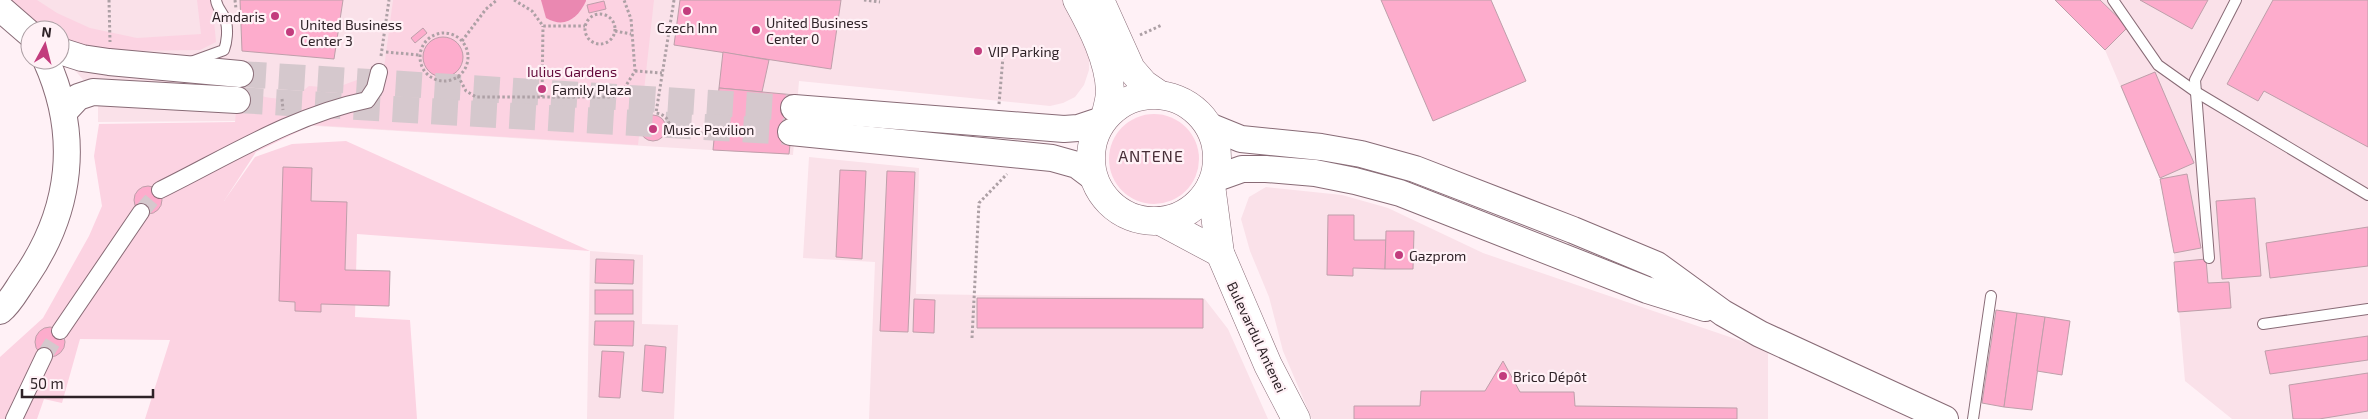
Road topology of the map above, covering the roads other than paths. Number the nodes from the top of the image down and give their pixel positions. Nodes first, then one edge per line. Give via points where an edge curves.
1 (216, 0) edge
2 (1077, 0) edge
3 (1100, 0) edge
4 (2113, 0) edge
5 (2236, 0) edge
6 (0, 8) edge
7 (20, 25) edge
8 (70, 54) edge
9 (174, 68) junction
10 (50, 70) edge
11 (379, 72) road end
12 (240, 74) tunnel mouth
13 (2196, 92) junction
14 (1160, 95) junction
15 (237, 100) tunnel mouth
16 (64, 112) junction
17 (1104, 119) junction
18 (1209, 126) junction
19 (1093, 177) junction
20 (1212, 182) junction
21 (160, 190) tunnel mouth
22 (2368, 195) edge
23 (141, 212) tunnel mouth
24 (1160, 220) junction
25 (1220, 253) junction
26 (2210, 258) dead end
27 (1991, 296) dead end
28 (2368, 310) edge
29 (0, 311) edge
30 (1723, 313) junction
31 (2263, 324) dead end
32 (60, 331) tunnel mouth
33 (44, 356) tunnel mouth
34 (14, 419) edge
35 (1296, 419) edge
36 (1945, 419) edge
37 (1973, 419) edge

1 - 9 lane via 217,8 226,20 224,50
2 - 17 main road via 1109,75 1110,93
3 - 14 main road via 1131,68 1144,84
4 - 13 lane via 2158,65
5 - 13 lane via 2195,80
6 - 7 street
8 - 9 street
9 - 12 street
10 - 16 street
11 - 21 street via 375,88 367,100 332,109 284,128
13 - 22 lane
13 - 26 lane
14 - 17 main road via 1130,99
14 - 18 main road via 1188,104
15 - 16 street via 93,92 78,97
16 - 29 street via 66,174 53,230 39,258
17 - 19 main road via 1091,148
17 - 19 street via 1064,129 792,120 1052,158 1077,165
18 - 20 main road via 1216,146 1217,163
18 - 30 street via 1241,140 1321,147 1415,169 1657,264
19 - 24 main road via 1103,196 1119,211 1139,219
20 - 24 main road via 1190,209 1176,217
20 - 25 main road, Bulevardul Antenei
20 - 30 street via 1242,169 1315,174 1355,181 1400,193 1647,290
23 - 32 street
24 - 25 main road
25 - 35 main road, Bulevardul Antenei via 1268,364
27 - 37 lane
28 - 31 lane
30 - 36 street via 1760,334
33 - 34 street

